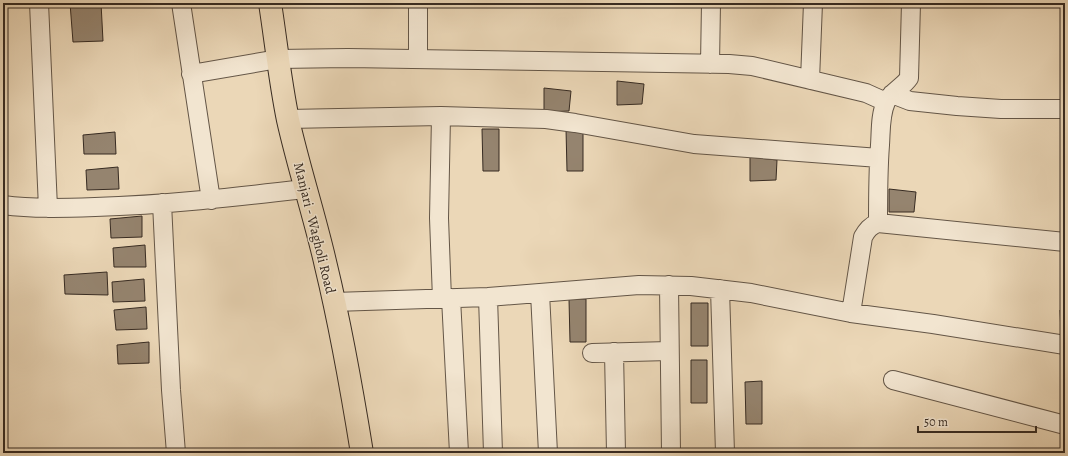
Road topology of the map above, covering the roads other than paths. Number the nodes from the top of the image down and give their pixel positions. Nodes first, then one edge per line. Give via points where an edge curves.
1 (39, 3) edge
2 (180, 3) edge
3 (270, 3) edge
4 (418, 3) edge
5 (711, 3) edge
6 (813, 3) edge
7 (911, 3) edge
8 (278, 59) junction
9 (418, 59) junction
10 (710, 64) junction
11 (191, 74) junction
12 (810, 80) junction
13 (889, 98) junction
14 (1065, 109) edge
15 (441, 116) junction
16 (288, 119) junction
17 (879, 158) junction
18 (305, 189) junction
19 (212, 200) junction
20 (162, 204) junction
21 (3, 205) edge
22 (48, 208) junction
23 (878, 223) junction
24 (1065, 242) edge
25 (669, 285) junction
26 (720, 289) junction
27 (540, 293) junction
28 (488, 297) junction
29 (446, 299) junction
30 (334, 302) junction
31 (851, 313) junction
32 (1065, 345) edge
33 (669, 351) junction
34 (614, 352) junction
35 (592, 353) dead end
36 (893, 380) dead end
37 (1065, 425) edge
38 (176, 453) edge
39 (362, 453) edge
40 (459, 453) edge
41 (493, 453) edge
42 (548, 453) edge
43 (616, 453) edge
44 (671, 453) edge
45 (725, 453) edge

1 - 22 street
2 - 11 street
3 - 8 main road, Manjari - Wagholi Road
4 - 9 street
5 - 10 street
6 - 12 street
7 - 13 street via 909,78
8 - 9 street
8 - 11 street
8 - 16 main road, Manjari - Wagholi Road
9 - 10 street
10 - 12 street via 752,66
11 - 19 street
12 - 13 street
13 - 14 street via 1001,109
13 - 17 street via 883,114
15 - 16 street
15 - 17 street via 546,120 694,144
15 - 29 street via 439,218
16 - 18 main road, Manjari - Wagholi Road
17 - 23 street
18 - 19 street
18 - 30 main road, Manjari - Wagholi Road
19 - 20 street
20 - 22 street
20 - 38 street
21 - 22 street
23 - 24 street
23 - 31 street via 867,229 863,237
25 - 26 street
25 - 27 street
25 - 33 street
26 - 31 street
26 - 45 street
27 - 28 street
27 - 42 street
28 - 29 street
28 - 41 street
29 - 30 street
29 - 40 street
30 - 39 main road, Manjari - Wagholi Road
31 - 32 street
33 - 34 street
33 - 44 street
34 - 35 street
34 - 43 street
36 - 37 street

